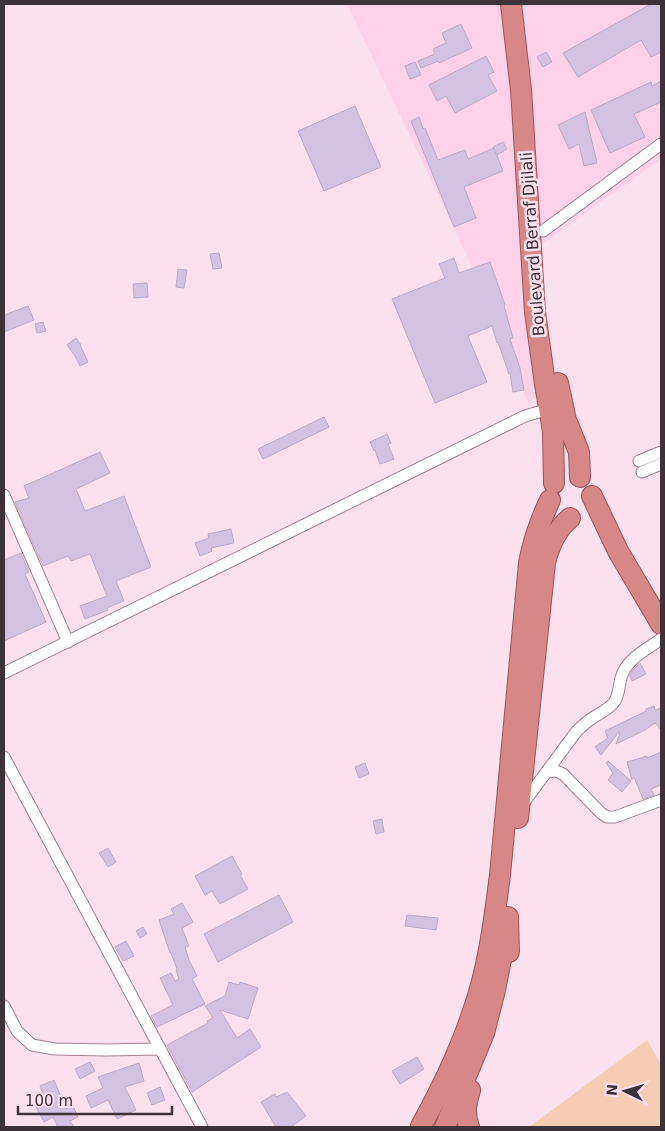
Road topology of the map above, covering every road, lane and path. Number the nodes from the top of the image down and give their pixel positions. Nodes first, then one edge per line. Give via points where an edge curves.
1 (511, 4) edge
2 (522, 4) edge
3 (661, 144) edge
4 (543, 231) junction
5 (549, 409) junction
6 (661, 452) edge
7 (661, 464) edge
8 (580, 477) junction
9 (552, 492) junction
10 (4, 495) edge
11 (592, 496) junction
12 (570, 518) junction
13 (661, 624) edge
14 (661, 639) edge
15 (68, 642) junction
16 (4, 673) edge
17 (4, 757) edge
18 (547, 772) junction
19 (661, 800) edge
20 (519, 809) junction
21 (508, 917) junction
22 (4, 1006) edge
23 (160, 1049) junction
24 (202, 1127) edge
25 (423, 1127) edge
26 (446, 1127) edge
27 (469, 1127) edge

1 - 5 highway, Boulevard Berraf Djilali via 521,90 535,312
2 - 4 highway, Boulevard Berraf Djilali
3 - 4 street
4 - 8 highway, Boulevard Berraf Djilali via 555,369 566,420 579,452
5 - 9 highway, Boulevard Berraf Djilali via 554,444
5 - 15 street via 525,416
6 - 7 street via 640,467
8 - 9 highway via 563,476
8 - 11 highway via 589,485
9 - 12 highway via 554,510
9 - 25 highway via 532,545 529,564 500,876 489,951 462,1044
10 - 15 street
11 - 12 highway via 586,512
11 - 13 highway via 618,552
12 - 20 highway via 551,543 545,563
14 - 18 street via 632,659 623,671 615,701 584,723
15 - 16 street
17 - 23 street
18 - 19 street via 562,774 607,816 616,817
18 - 20 street
20 - 21 highway
21 - 26 highway via 496,990 484,1033
21 - 27 highway via 510,951 505,981 487,1048 466,1102
22 - 23 street via 17,1031 32,1045 56,1049
23 - 24 street

